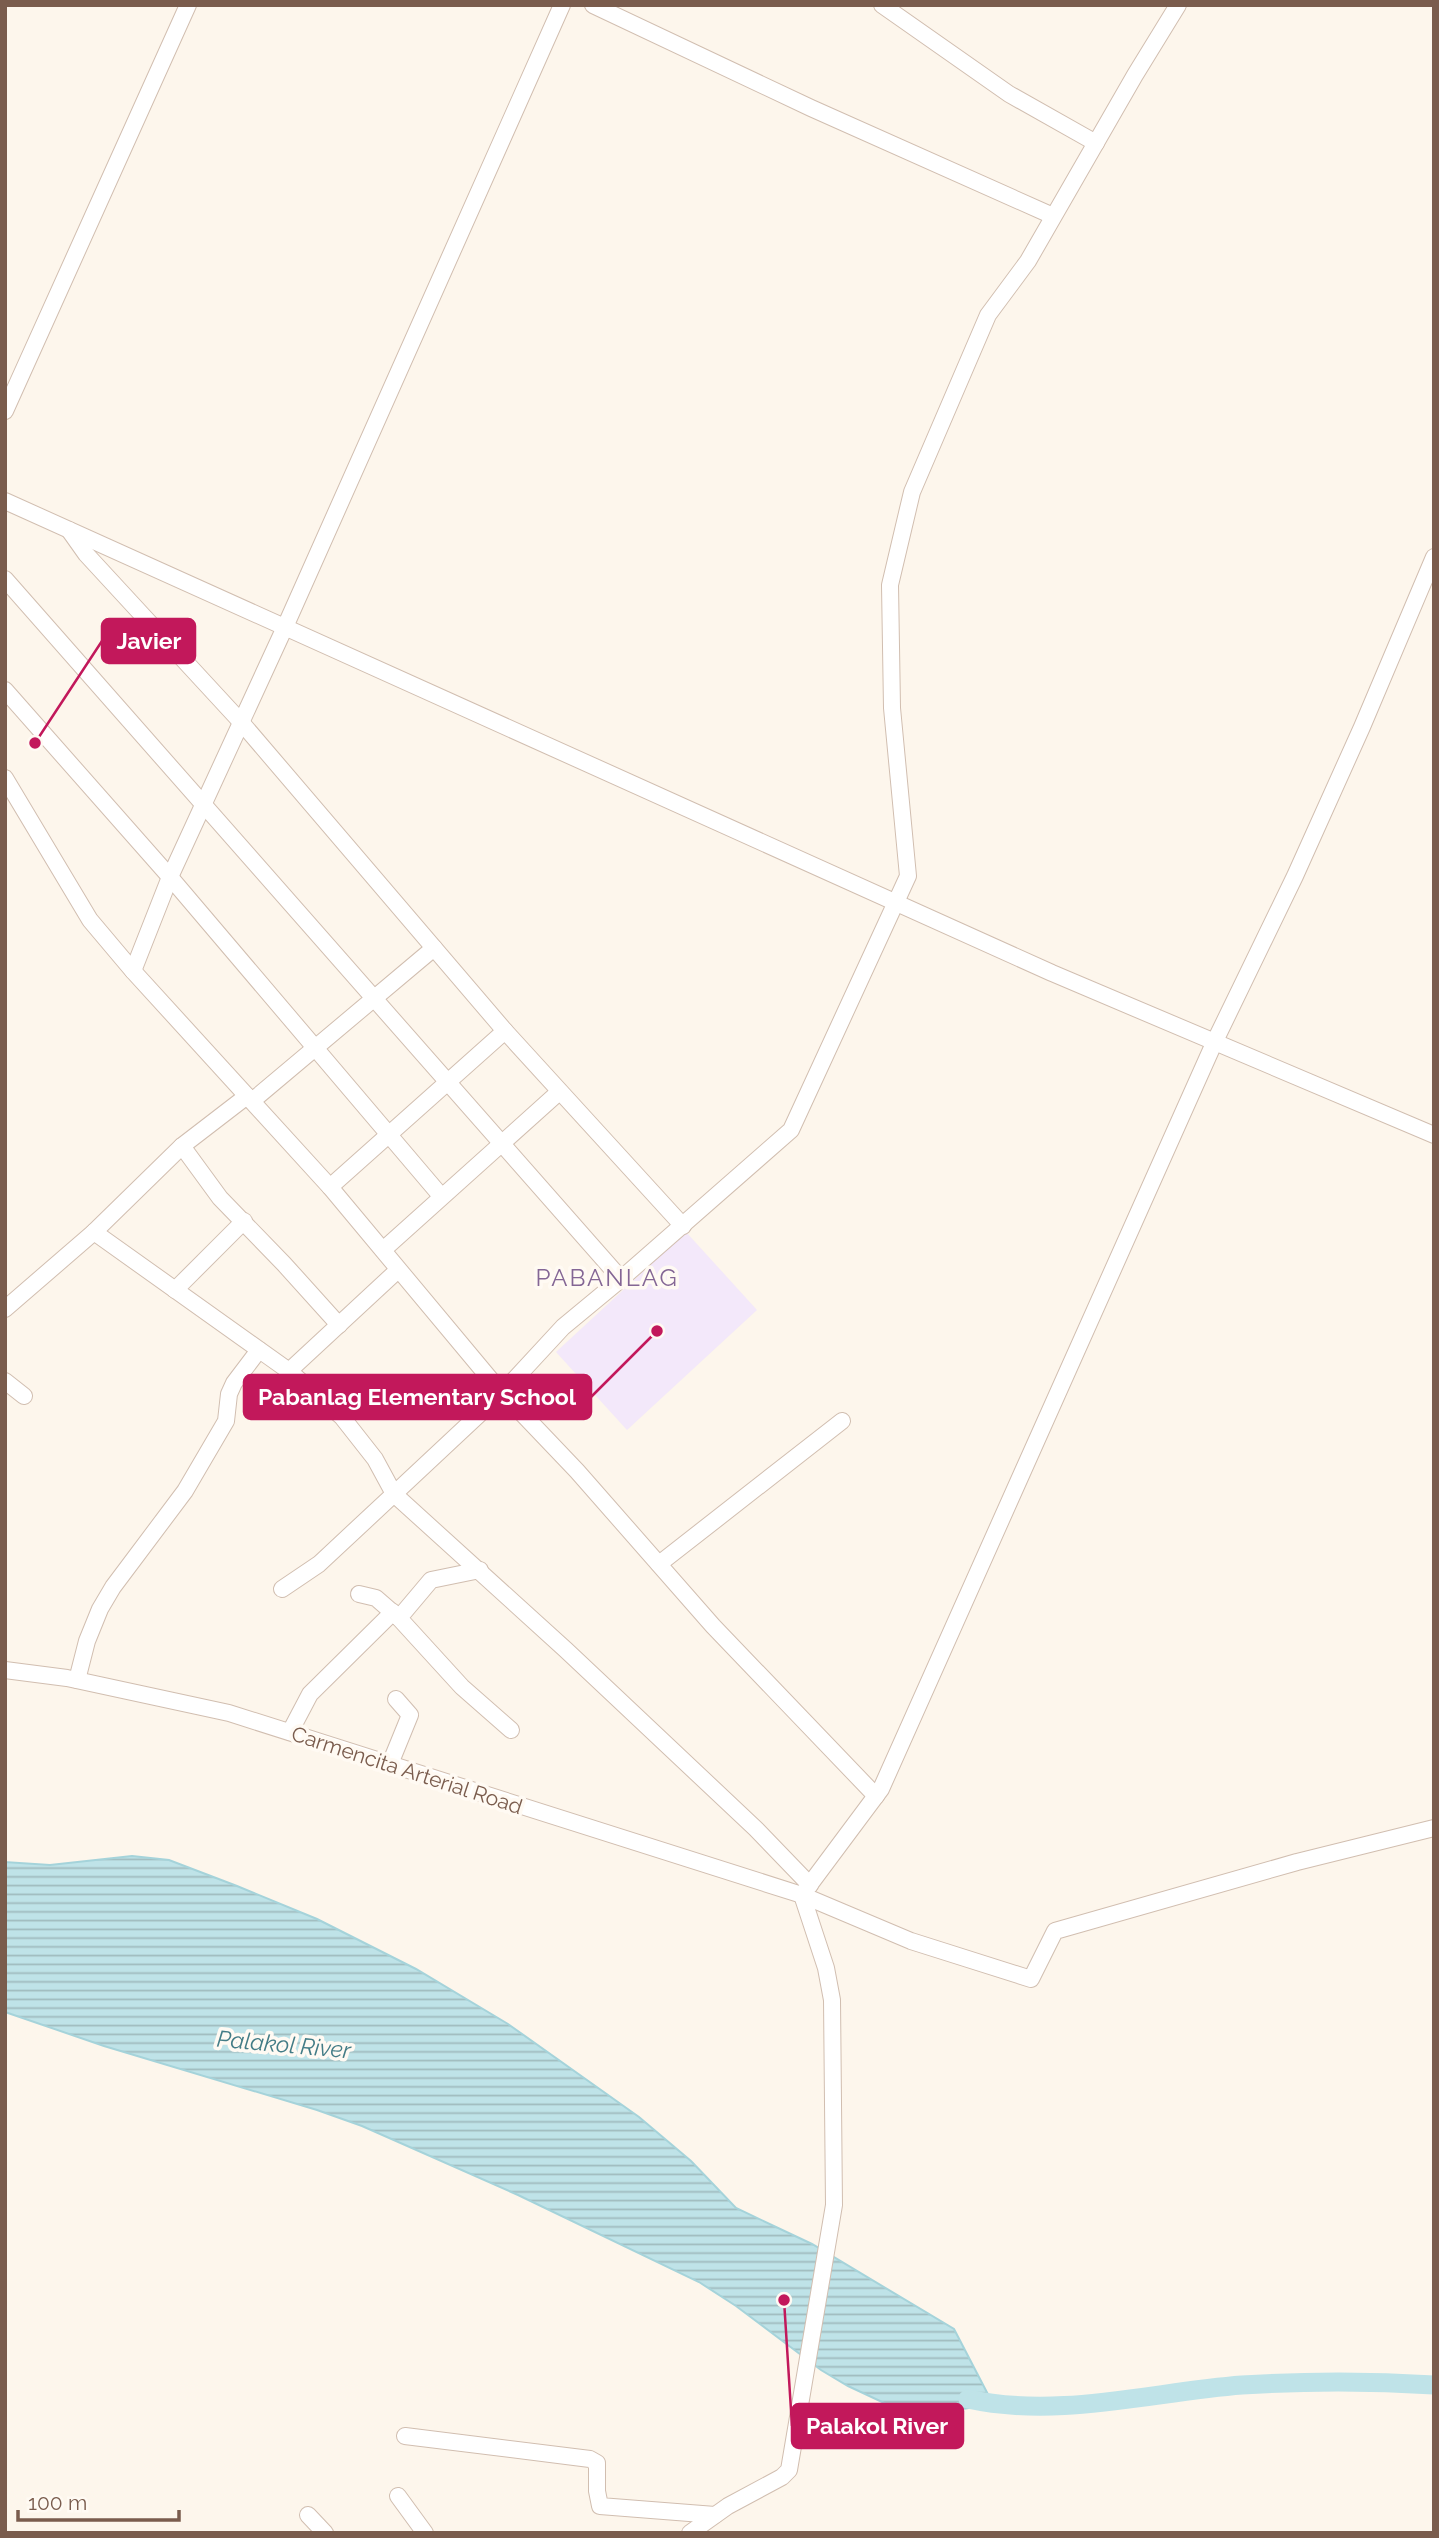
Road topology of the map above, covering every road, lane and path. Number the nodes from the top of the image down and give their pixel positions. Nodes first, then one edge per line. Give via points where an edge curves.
1 (188, 5) edge
2 (562, 5) edge
3 (593, 5) edge
4 (882, 5) edge
5 (1178, 5) edge
6 (1096, 142) junction
7 (1053, 216) junction
8 (5, 411) edge
9 (5, 501) edge
10 (68, 528) junction
11 (1434, 557) edge
12 (5, 579) edge
13 (285, 627) junction
14 (5, 690) edge
15 (241, 722) junction
16 (5, 778) edge
17 (204, 803) junction
18 (170, 877) junction
19 (895, 902) junction
20 (434, 948) junction
21 (133, 971) junction
22 (375, 998) junction
23 (505, 1031) junction
24 (1215, 1041) junction
25 (314, 1047) junction
26 (449, 1083) junction
27 (559, 1092) junction
28 (249, 1099) junction
29 (389, 1135) junction
30 (1434, 1135) edge
31 (502, 1143) junction
32 (182, 1146) junction
33 (330, 1187) junction
34 (441, 1196) junction
35 (244, 1221) junction
36 (683, 1226) junction
37 (94, 1233) junction
38 (383, 1250) junction
39 (398, 1270) junction
40 (621, 1279) junction
41 (175, 1290) junction
42 (5, 1309) edge
43 (338, 1325) junction
44 (259, 1350) junction
45 (289, 1371) junction
46 (5, 1381) edge
47 (502, 1393) junction
48 (24, 1396) dead end
49 (842, 1421) dead end
50 (394, 1494) junction
51 (659, 1564) junction
52 (480, 1570) junction
53 (282, 1589) dead end
54 (359, 1594) dead end
55 (396, 1615) junction
56 (5, 1670) edge
57 (77, 1680) junction
58 (396, 1699) dead end
59 (511, 1730) dead end
60 (290, 1732) junction
61 (390, 1764) junction
62 (876, 1796) junction
63 (1434, 1828) edge
64 (806, 1890) junction
65 (405, 2436) dead end
66 (398, 2496) dead end
67 (309, 2515) dead end
68 (715, 2515) junction
69 (325, 2533) edge
70 (425, 2533) edge
71 (690, 2533) edge

1 - 8 street
2 - 13 street
3 - 7 street
4 - 6 street via 1009,94
5 - 6 street
6 - 7 street
7 - 19 street via 1028,261 988,315 912,492 890,585 892,708 908,876
9 - 10 street
10 - 13 street
10 - 15 street via 86,554
11 - 24 street via 1295,876
12 - 17 street
13 - 15 street
13 - 19 street
14 - 18 street
15 - 17 street
15 - 20 street
16 - 21 street via 90,920
17 - 18 street
17 - 22 street
18 - 21 street
18 - 25 street
19 - 24 street
19 - 36 street via 791,1130
20 - 22 street
20 - 23 street
21 - 28 street
22 - 25 street
22 - 26 street
23 - 26 street
23 - 27 street
24 - 30 street
24 - 62 street
25 - 28 street
25 - 29 street
26 - 29 street
26 - 31 street
27 - 31 street
27 - 36 street
28 - 32 street
28 - 33 street
29 - 33 street
29 - 34 street
31 - 34 street
31 - 40 street
32 - 35 street via 220,1198
32 - 37 street
33 - 38 street
34 - 38 street
35 - 41 street
35 - 43 street
36 - 40 street
37 - 41 street
37 - 42 street
38 - 39 street
39 - 43 street
39 - 47 street
40 - 47 street via 563,1327
41 - 44 street
43 - 45 street
44 - 45 street
44 - 57 street via 234,1383 226,1421 185,1491 100,1609
45 - 50 street via 342,1417 375,1459
46 - 48 street
47 - 50 street
47 - 51 street
49 - 51 street
50 - 52 street
50 - 53 street via 319,1564
51 - 62 street
52 - 55 street via 431,1580
52 - 64 street via 756,1829
54 - 55 street via 376,1598
55 - 59 street via 462,1687
55 - 60 street via 310,1695
56 - 57 street, Carmencita Arterial Road
57 - 60 street, Carmencita Arterial Road via 229,1713
58 - 61 street via 410,1715
60 - 61 street, Carmencita Arterial Road
61 - 64 street, Carmencita Arterial Road
62 - 64 street
63 - 64 street, Carmencita Arterial Road via 1055,1931 1031,1979 911,1941
64 - 68 street via 832,2000 830,2205 784,2472
65 - 68 street via 590,2459 597,2463 600,2506
66 - 70 street
67 - 69 street
68 - 71 street

